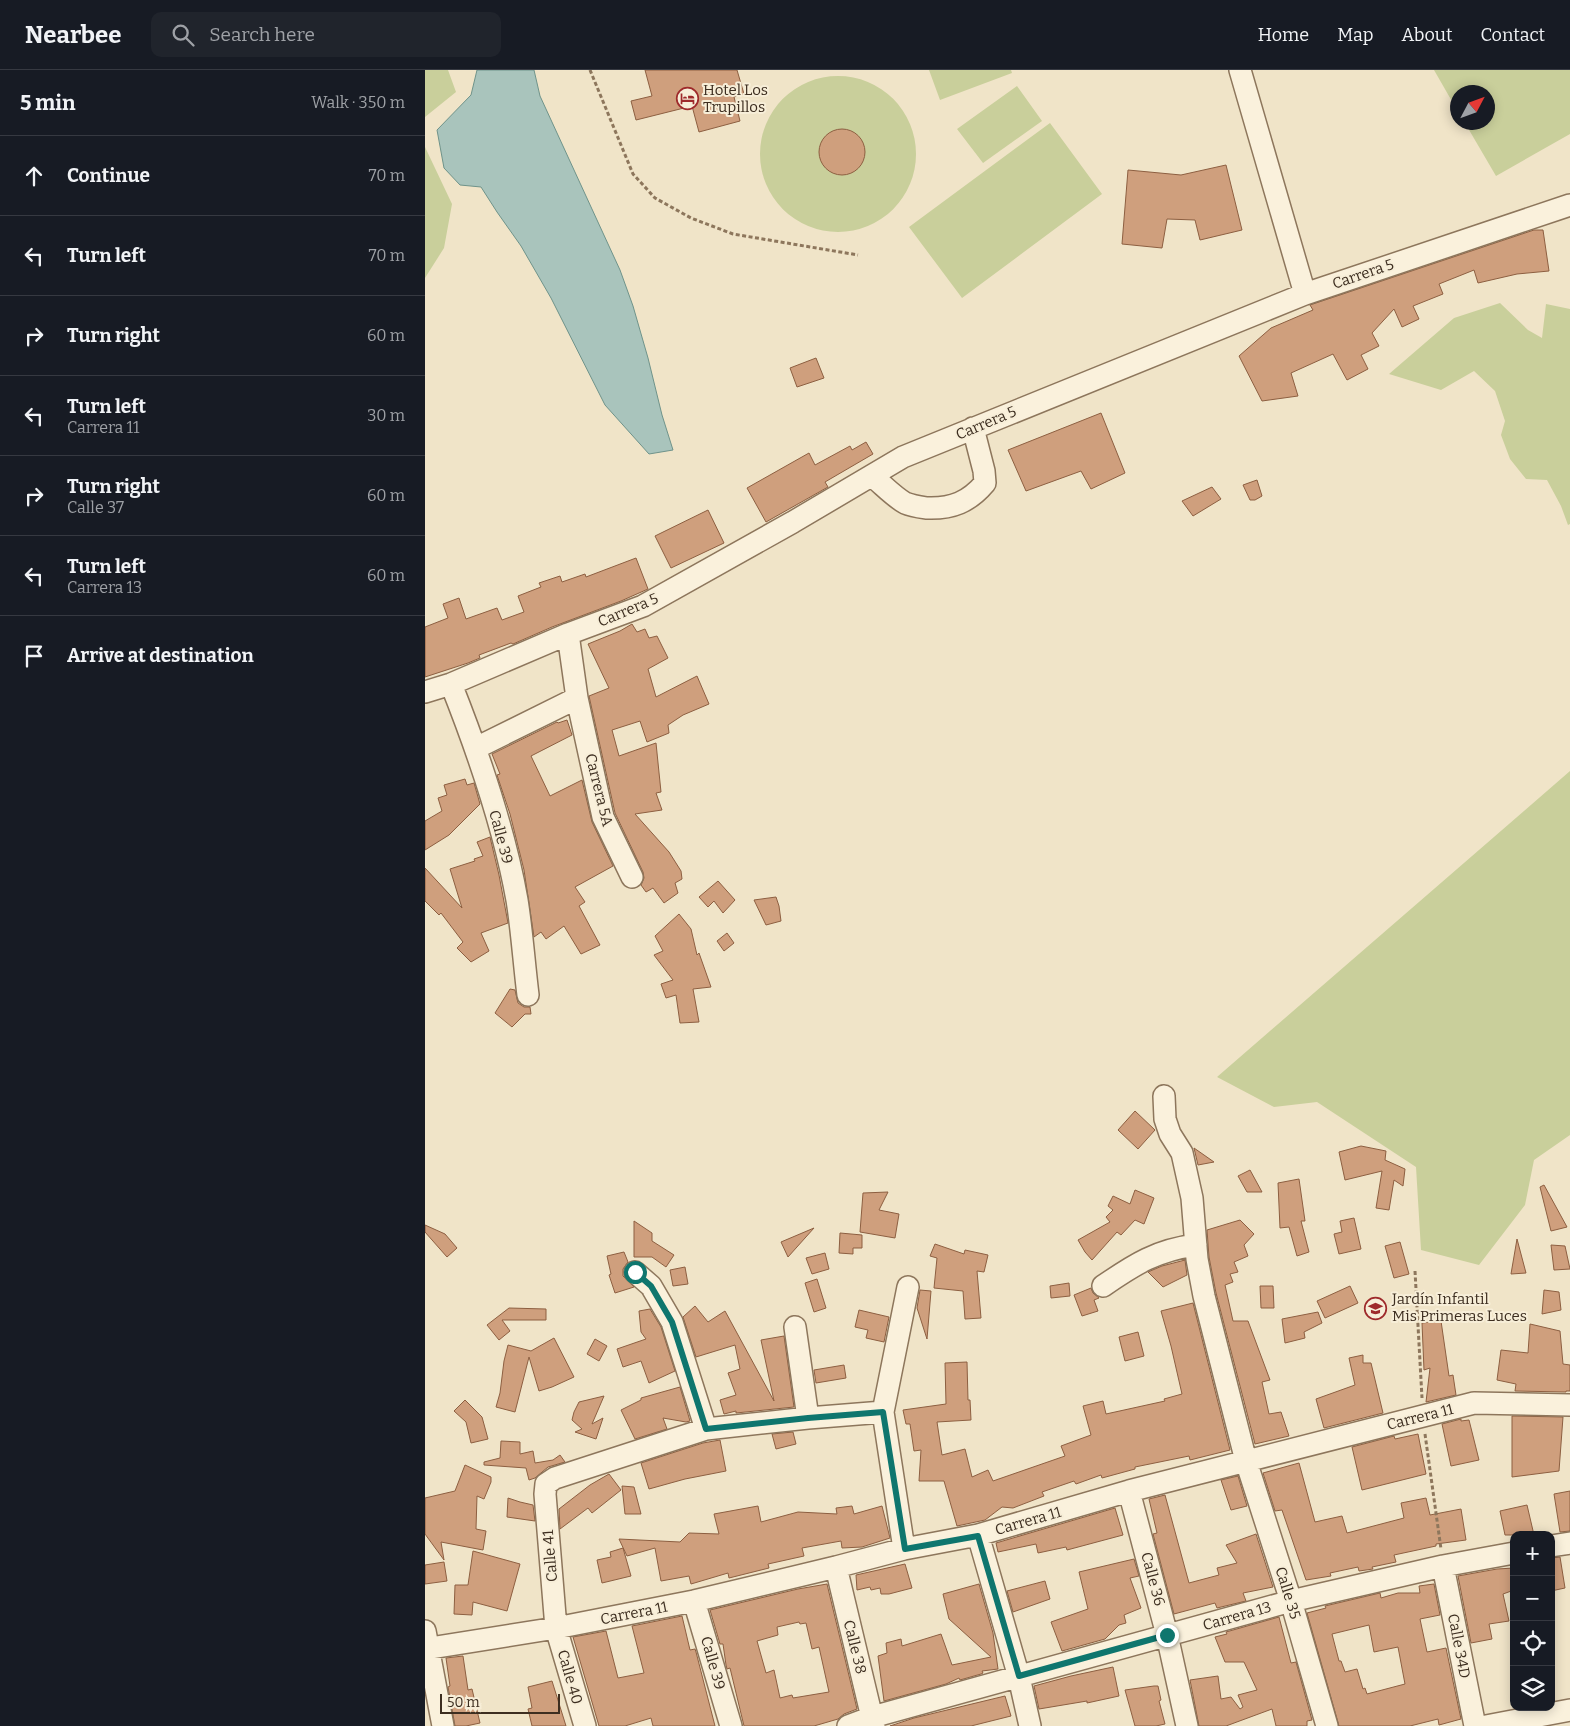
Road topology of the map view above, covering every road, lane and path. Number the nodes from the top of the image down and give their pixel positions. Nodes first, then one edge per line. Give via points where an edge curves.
1 (590, 70) edge
2 (1240, 70) edge
3 (1570, 205) edge
4 (858, 255) dead end
5 (1305, 294) junction
6 (973, 428) junction
7 (872, 476) junction
8 (568, 634) junction
9 (451, 684) junction
10 (425, 692) edge
11 (577, 698) junction
12 (476, 748) junction
13 (632, 877) dead end
14 (527, 994) dead end
15 (1164, 1096) dead end
16 (1196, 1245) junction
17 (635, 1272) dead end
18 (1103, 1286) dead end
19 (908, 1287) dead end
20 (795, 1327) dead end
21 (1570, 1405) edge
22 (883, 1412) junction
23 (808, 1418) junction
24 (706, 1429) junction
25 (1245, 1461) junction
26 (1129, 1491) junction
27 (978, 1536) junction
28 (1570, 1543) edge
29 (1555, 1545) edge
30 (905, 1549) junction
31 (1510, 1554) edge
32 (1443, 1566) junction
33 (835, 1568) junction
34 (695, 1601) junction
35 (1291, 1601) junction
36 (556, 1628) junction
37 (1167, 1635) junction
38 (426, 1643) edge
39 (1019, 1676) junction
40 (1570, 1710) edge
41 (873, 1722) edge
42 (443, 1726) edge
43 (585, 1726) edge
44 (731, 1726) edge
45 (848, 1726) edge
46 (1030, 1726) edge
47 (1187, 1726) edge
48 (1327, 1726) edge
49 (1475, 1726) edge
50 (1486, 1726) edge

1 - 4 path via 633,174 655,198 691,218 733,234
2 - 5 street
3 - 5 street, Carrera 5
5 - 6 street, Carrera 5
6 - 7 street, Carrera 5 via 903,457
6 - 7 street via 985,483 966,500 944,508 918,507 905,503
7 - 8 street, Carrera 5 via 643,606
8 - 9 street, Carrera 5
8 - 11 street, Carrera 5A
9 - 10 street, Carrera 5
9 - 12 street, Calle 39
11 - 12 street
11 - 13 street, Carrera 5A via 603,817
12 - 14 street, Calle 39 via 517,900
15 - 16 street, Calle 35 via 1165,1119 1182,1153 1192,1198
16 - 18 street via 1155,1255 1133,1265
16 - 25 street, Calle 35 via 1204,1296
17 - 24 street via 651,1286 672,1322
19 - 22 street
20 - 23 street
21 - 25 street, Carrera 11 via 1474,1403
22 - 23 street
22 - 30 street
23 - 24 street
24 - 36 street, Calle 41 via 555,1478 546,1484
25 - 26 street, Carrera 11
25 - 35 street, Calle 35
26 - 27 street, Carrera 11
26 - 37 street, Calle 36
27 - 30 street, Carrera 11
27 - 39 street
28 - 29 street
30 - 33 street, Carrera 11
31 - 32 street, Carrera 13
32 - 35 street, Carrera 13
32 - 49 street, Calle 34D
33 - 34 street, Carrera 11
33 - 41 street, Calle 38
34 - 36 street, Carrera 11
34 - 44 street, Calle 39
35 - 37 street, Carrera 13
35 - 48 street, Calle 35
36 - 38 street, Carrera 11
36 - 43 street, Calle 40
37 - 39 street, Carrera 13
37 - 47 street, Calle 36
38 - 42 street
39 - 41 street, Carrera 13
39 - 46 street
40 - 50 street
41 - 45 street, Carrera 13

